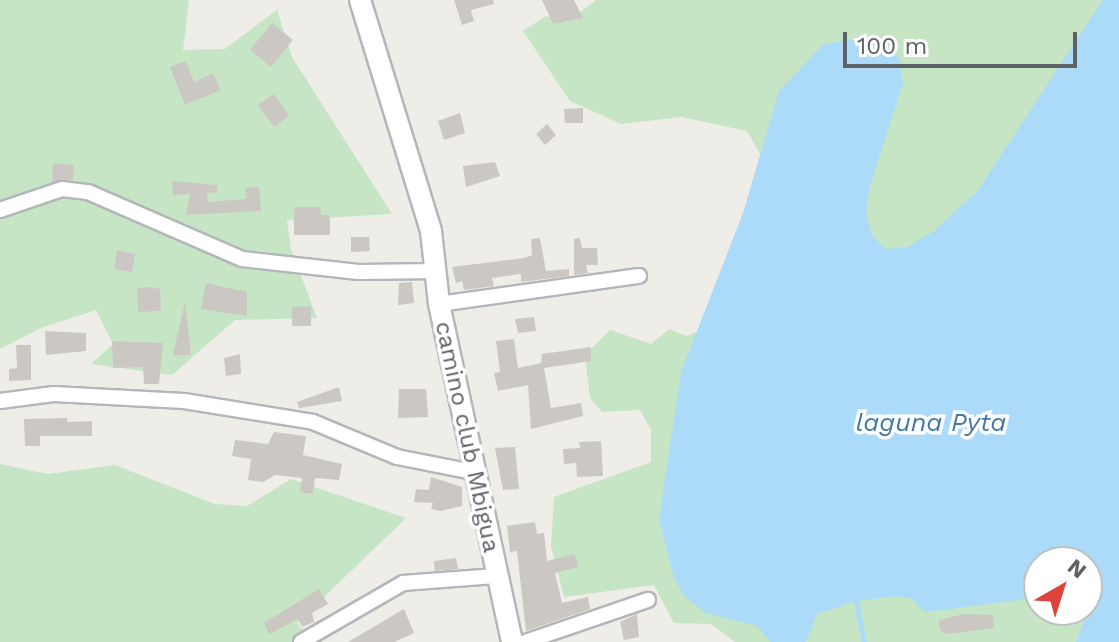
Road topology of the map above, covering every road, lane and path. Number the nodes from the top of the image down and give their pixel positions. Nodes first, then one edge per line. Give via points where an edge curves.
1 (360, 0) edge
2 (0, 210) edge
3 (437, 271) junction
4 (639, 276) dead end
5 (439, 304) junction
6 (0, 401) edge
7 (478, 473) junction
8 (496, 576) junction
9 (648, 600) dead end
10 (301, 642) edge
11 (512, 642) edge
12 (525, 642) edge

1 - 3 main road, camino club Mbigua via 431,231
2 - 3 street via 62,189 88,192 242,259 358,272
3 - 5 main road, camino club Mbigua
4 - 5 street
5 - 7 main road, camino club Mbigua
6 - 7 street via 54,394 184,401 313,422 397,457
7 - 8 main road, camino club Mbigua
8 - 10 street via 403,583
8 - 11 main road, camino club Mbigua
9 - 12 street

